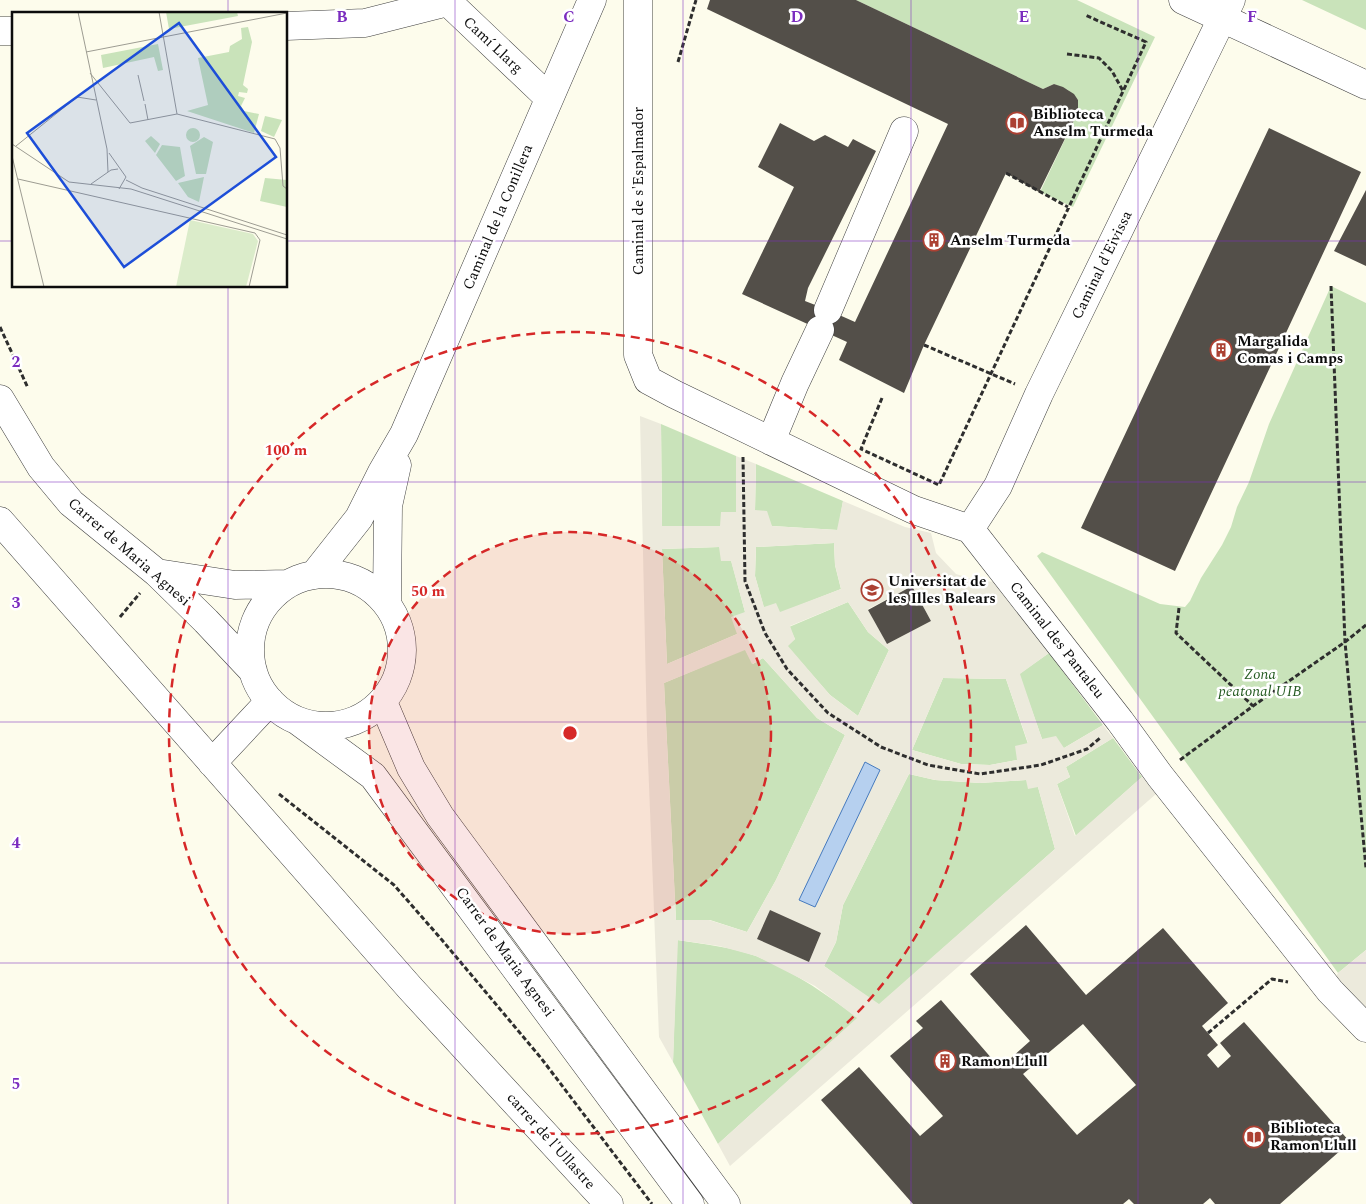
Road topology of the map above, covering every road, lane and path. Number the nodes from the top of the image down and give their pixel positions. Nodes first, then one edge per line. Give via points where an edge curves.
1 (592, 0) edge
2 (638, 0) edge
3 (696, 0) edge
4 (1183, 0) edge
5 (1226, 9) edge
6 (1084, 15) dead end
7 (288, 26) edge
8 (1067, 54) dead end
9 (678, 62) dead end
10 (1366, 85) edge
11 (1123, 91) junction
12 (548, 97) junction
13 (904, 131) dead end
14 (1006, 174) dead end
15 (1068, 207) junction
16 (1331, 286) dead end
17 (0, 327) edge
18 (924, 345) dead end
19 (990, 374) junction
20 (1039, 394) junction
21 (31, 395) dead end
22 (882, 398) dead end
23 (0, 399) edge
24 (745, 429) junction
25 (404, 434) junction
26 (771, 441) junction
27 (0, 521) edge
28 (970, 529) junction
29 (157, 573) junction
30 (314, 575) junction
31 (287, 584) junction
32 (387, 603) junction
33 (1179, 608) dead end
34 (125, 624) dead end
35 (1366, 626) edge
36 (1345, 642) junction
37 (252, 671) junction
38 (270, 701) junction
39 (383, 702) junction
40 (1254, 706) junction
41 (298, 721) junction
42 (1120, 721) junction
43 (212, 763) junction
44 (1160, 776) junction
45 (279, 794) dead end
46 (1366, 868) edge
47 (1330, 991) junction
48 (1366, 1028) edge
49 (1208, 1033) dead end
50 (609, 1204) edge
51 (652, 1204) edge
52 (690, 1204) edge
53 (726, 1204) edge

1 - 12 street, Caminal de la Conillera
2 - 24 street, Caminal de s'Espalmador via 638,355 648,380
3 - 9 path
4 - 5 street
5 - 10 street
5 - 20 street, Caminal d'Eivissa
6 - 11 path via 1146,42
7 - 12 street, Camí Llarg via 365,23 448,2
8 - 11 path via 1100,58
11 - 15 path
12 - 25 street, Caminal de la Conillera
13 - 26 street
14 - 15 path
15 - 19 path
16 - 36 path
17 - 21 path
18 - 19 path
19 - 20 path
19 - 22 path via 939,486 861,449
20 - 28 street, Caminal d'Eivissa via 998,486
23 - 29 street, Carrer de Maria Agnesi via 41,467 71,504
24 - 26 street
24 - 42 path via 745,581 765,633 787,669 828,713 881,747 928,765 980,774 1041,765 1087,749
25 - 30 street via 359,518
25 - 32 street via 388,506
26 - 28 street via 914,510
27 - 43 street, carrer de l'Ullastre
28 - 42 street, Caminal des Pantaleu
29 - 31 street via 235,585
29 - 34 path via 120,617
29 - 37 street, Carrer de Maria Agnesi
30 - 31 street
30 - 32 street via 334,574 354,579
31 - 37 street via 268,600 255,622 249,646
32 - 39 street via 398,622 403,643 402,664 395,685
33 - 40 path via 1176,633
35 - 36 path
36 - 40 path
36 - 46 path
37 - 38 street
38 - 41 street via 277,710
38 - 43 street
39 - 41 street via 365,717 343,725 320,727
39 - 53 street, Carrer de Maria Agnesi via 410,768 440,816
40 - 44 path
41 - 52 street, Carrer de Maria Agnesi via 374,776
42 - 44 street, Caminal des Pantaleu
43 - 50 street, carrer de l'Ullastre via 410,988
44 - 47 street, Caminal des Pantaleu
45 - 51 path via 394,886 541,1058
47 - 48 street, Caminal des Pantaleu
47 - 49 path via 1272,979

